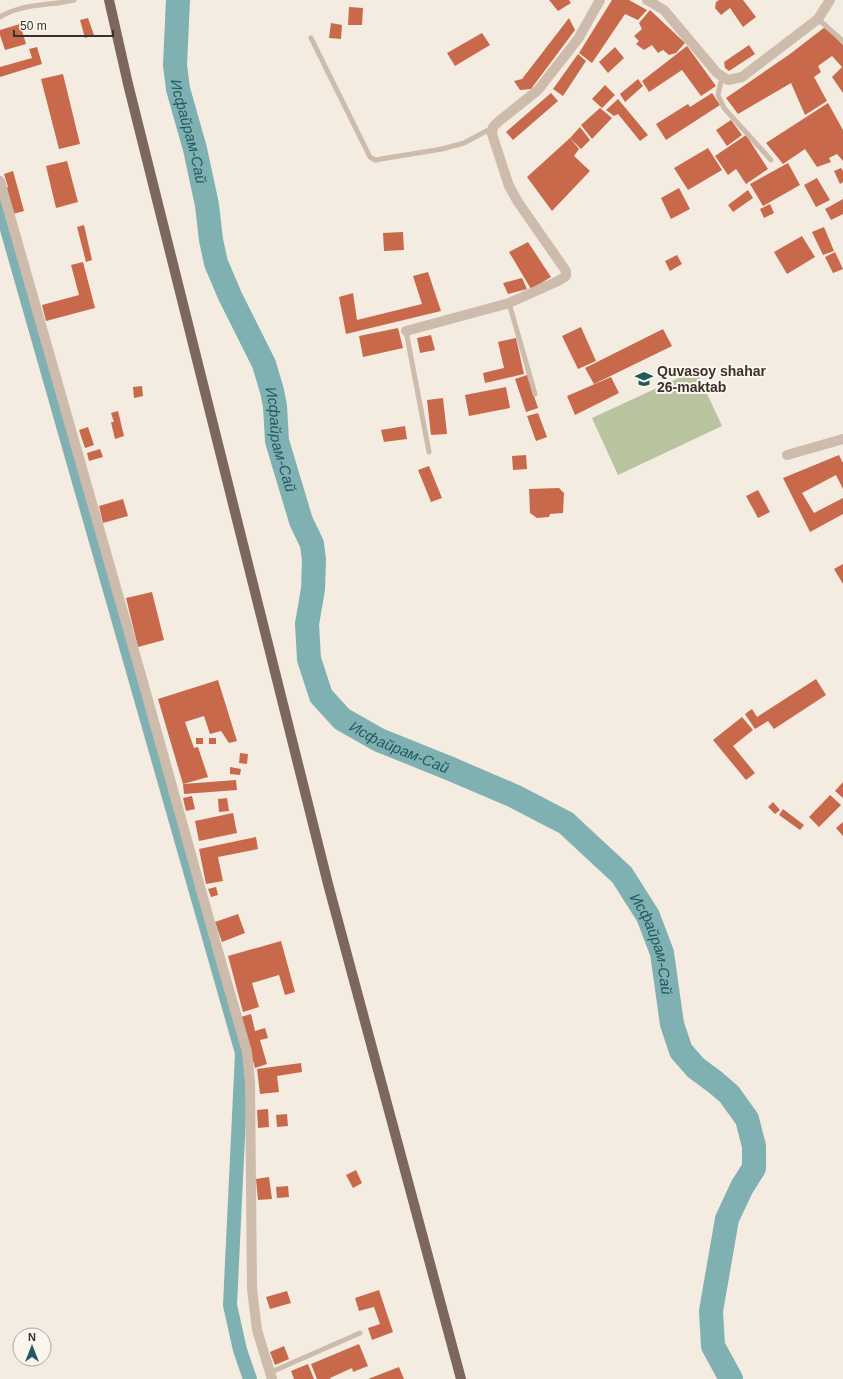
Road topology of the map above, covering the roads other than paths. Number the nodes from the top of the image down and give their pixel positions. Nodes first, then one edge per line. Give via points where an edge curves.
1 (74, 0) edge
2 (109, 0) edge
3 (600, 0) edge
4 (647, 0) edge
5 (830, 0) edge
6 (0, 17) edge
7 (818, 19) junction
8 (311, 38) dead end
9 (843, 41) edge
10 (722, 76) junction
11 (493, 127) junction
12 (771, 160) dead end
13 (0, 181) edge
14 (509, 303) junction
15 (406, 331) joint
16 (535, 394) dead end
17 (843, 439) edge
18 (429, 452) dead end
19 (787, 455) dead end
20 (360, 1333) dead end
21 (271, 1376) edge
22 (461, 1379) edge

1 - 6 lane via 25,7
2 - 22 main road via 326,876
3 - 11 street via 578,39 538,90
4 - 10 street via 664,10
5 - 7 street
7 - 9 lane
7 - 10 street via 742,77 728,80
8 - 11 lane via 370,157 375,160 464,143
10 - 12 lane via 718,95 724,108
11 - 14 street via 493,139 518,202 566,271 566,276 558,282
13 - 21 street via 247,1052 250,1082 252,1289 257,1330
14 - 15 street
14 - 16 lane
15 - 18 lane
17 - 19 street
20 - 21 lane

